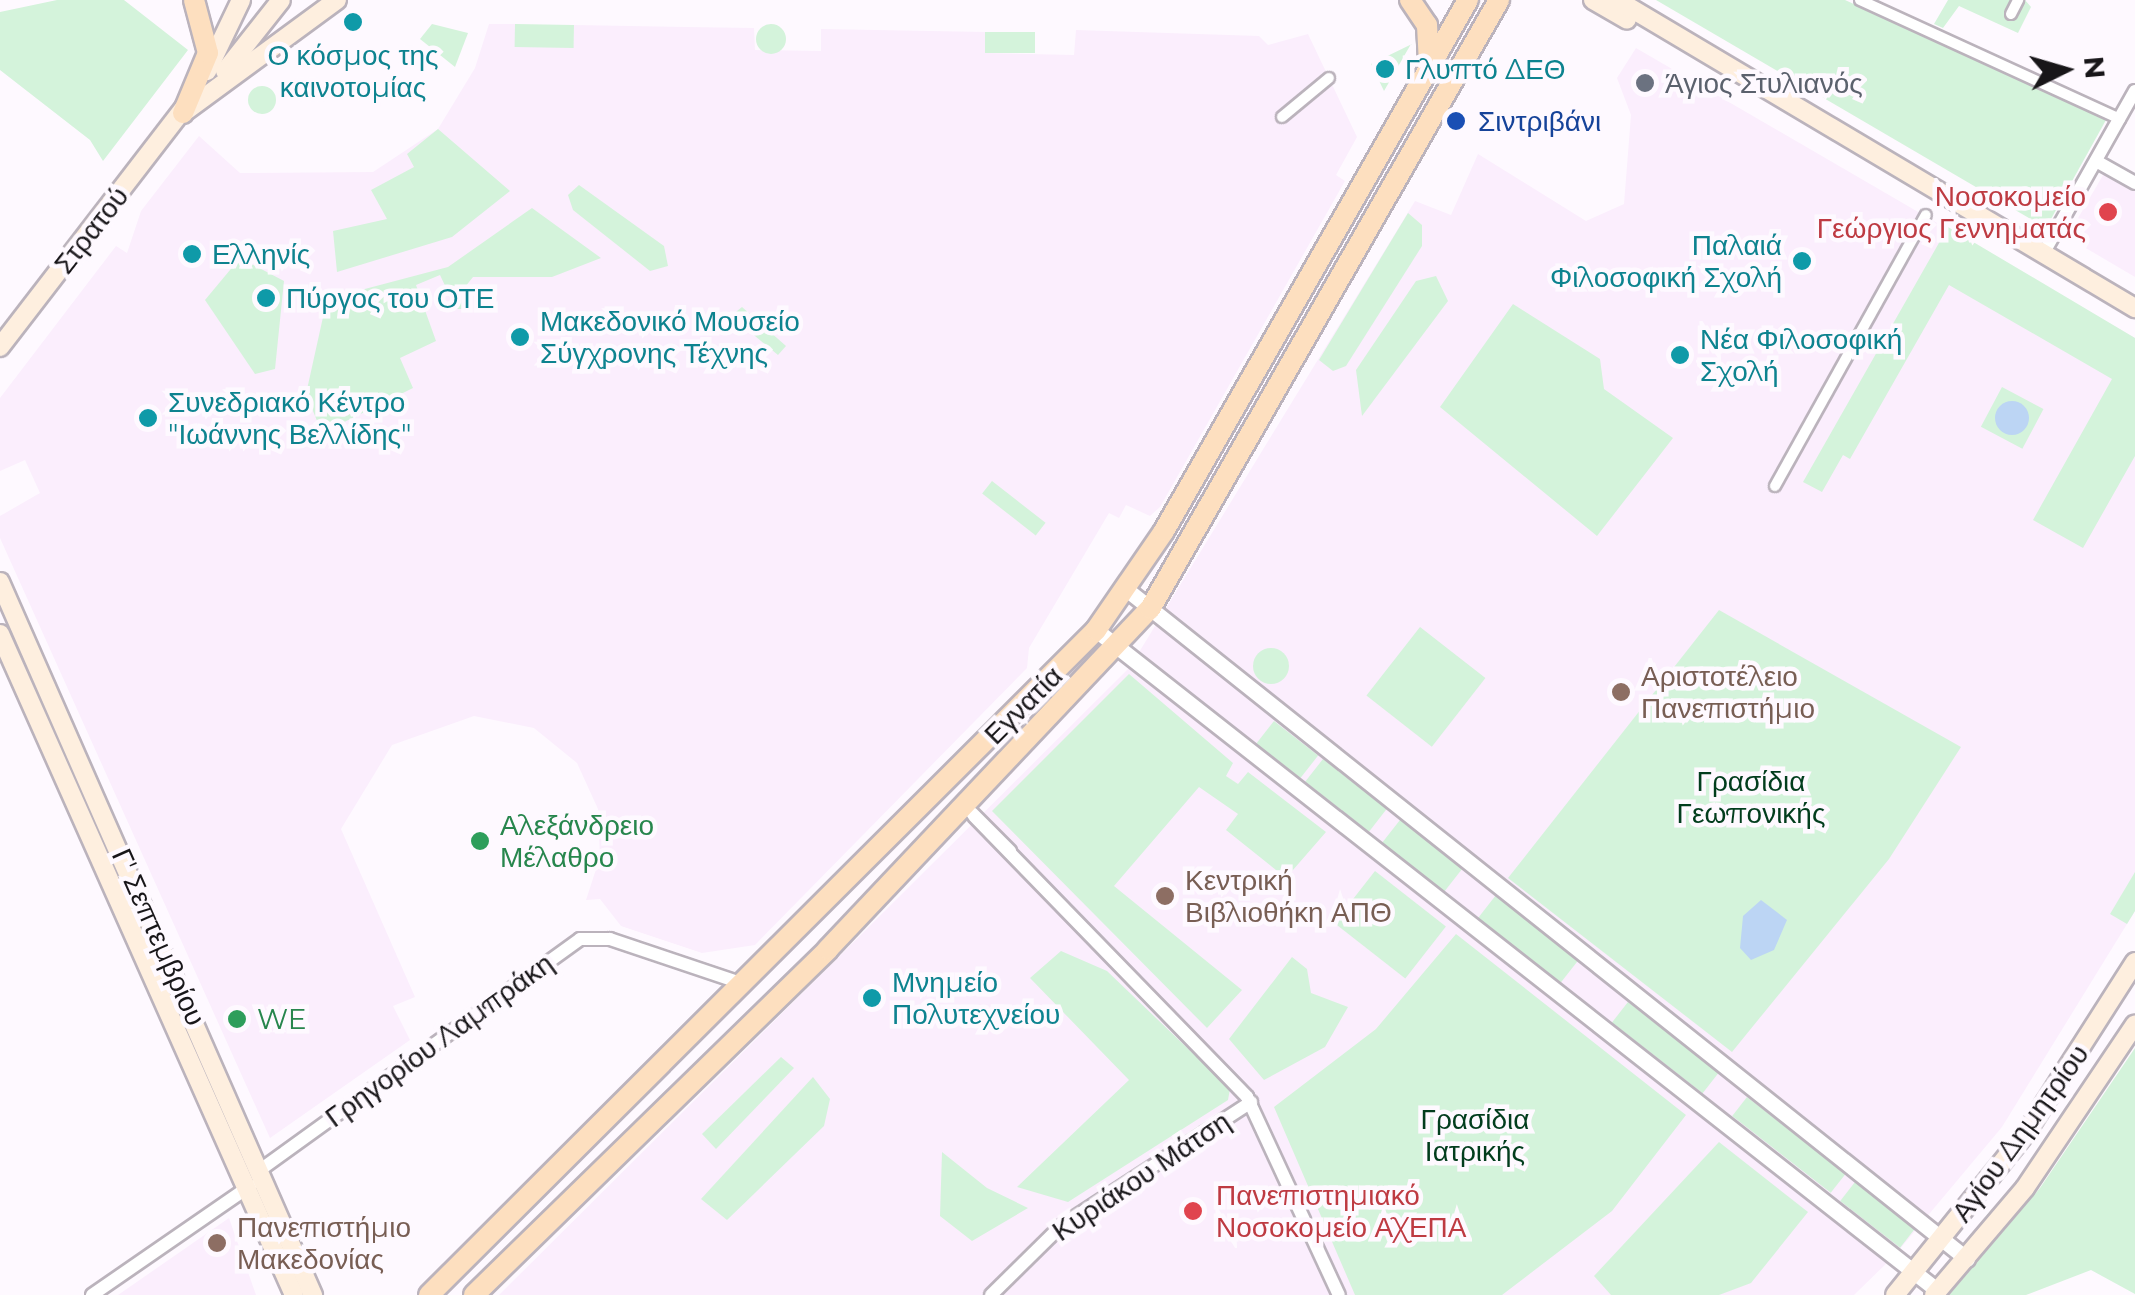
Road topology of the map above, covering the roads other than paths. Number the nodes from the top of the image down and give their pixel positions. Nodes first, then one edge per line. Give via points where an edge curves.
1 (194, 0) edge
2 (241, 0) edge
3 (282, 0) edge
4 (337, 0) edge
5 (1410, 0) edge
6 (1468, 0) edge
7 (1498, 0) edge
8 (1593, 0) edge
9 (1617, 0) edge
10 (1860, 0) edge
11 (2018, 0) edge
12 (2010, 14) dead end
13 (1677, 42) junction
14 (1429, 62) junction
15 (1329, 78) dead end
16 (2135, 91) edge
17 (182, 114) junction
18 (1282, 117) dead end
19 (2120, 119) junction
20 (2135, 123) edge
21 (2096, 161) junction
22 (2135, 183) edge
23 (1926, 215) dead end
24 (2043, 254) junction
25 (2135, 308) edge
26 (0, 348) edge
27 (1774, 486) dead end
28 (0, 582) edge
29 (1126, 589) junction
30 (1150, 609) junction
31 (1096, 630) junction
32 (0, 634) edge
33 (1121, 643) junction
34 (970, 811) junction
35 (2135, 962) edge
36 (741, 983) junction
37 (2135, 1024) edge
38 (1251, 1102) junction
39 (255, 1178) junction
40 (1944, 1240) junction
41 (1967, 1258) junction
42 (1915, 1272) junction
43 (1936, 1293) edge
44 (92, 1295) edge
45 (294, 1295) edge
46 (312, 1295) edge
47 (430, 1295) edge
48 (474, 1295) edge
49 (991, 1295) edge
50 (1338, 1295) edge
51 (1895, 1295) edge

1 - 17 main road via 208,53
2 - 17 main road, Στρατού
3 - 17 main road, Στρατού
4 - 17 main road
5 - 14 main road via 1427,24
6 - 14 main road, Εγνατία
7 - 30 main road, Εγνατία
8 - 13 main road
9 - 13 main road
10 - 19 street
11 - 12 street
13 - 24 main road
14 - 29 main road, Εγνατία
15 - 18 street
16 - 19 street
17 - 26 main road, Στρατού
19 - 20 street
19 - 21 street
21 - 22 street
21 - 24 street
23 - 27 street
24 - 25 main road
28 - 39 main road, Γ' Σεπτεμβρίου via 148,912
29 - 30 street
29 - 31 main road, Εγνατία
30 - 33 main road, Εγνατία
30 - 40 street
31 - 33 street
31 - 36 main road, Εγνατία
32 - 39 main road, Γ' Σεπτεμβρίου
33 - 34 main road, Εγνατία
33 - 42 street
34 - 38 street
34 - 48 main road, Εγνατία
35 - 40 main road, Αγίου Δημητρίου via 2052,1095
36 - 39 street, Γρηγορίου Λαμπράκη via 582,938
36 - 47 main road, Εγνατία
37 - 41 main road, Αγίου Δημητρίου via 2026,1188
38 - 49 street, Κυριάκου Μάτση via 1061,1226
38 - 50 street
39 - 44 street, Γρηγορίου Λαμπράκη
39 - 45 main road, Γ' Σεπτεμβρίου
39 - 46 main road, Γ' Σεπτεμβρίου
40 - 41 street
40 - 42 main road, Αγίου Δημητρίου
41 - 43 main road, Αγίου Δημητρίου
42 - 43 street
42 - 51 main road, Αγίου Δημητρίου

